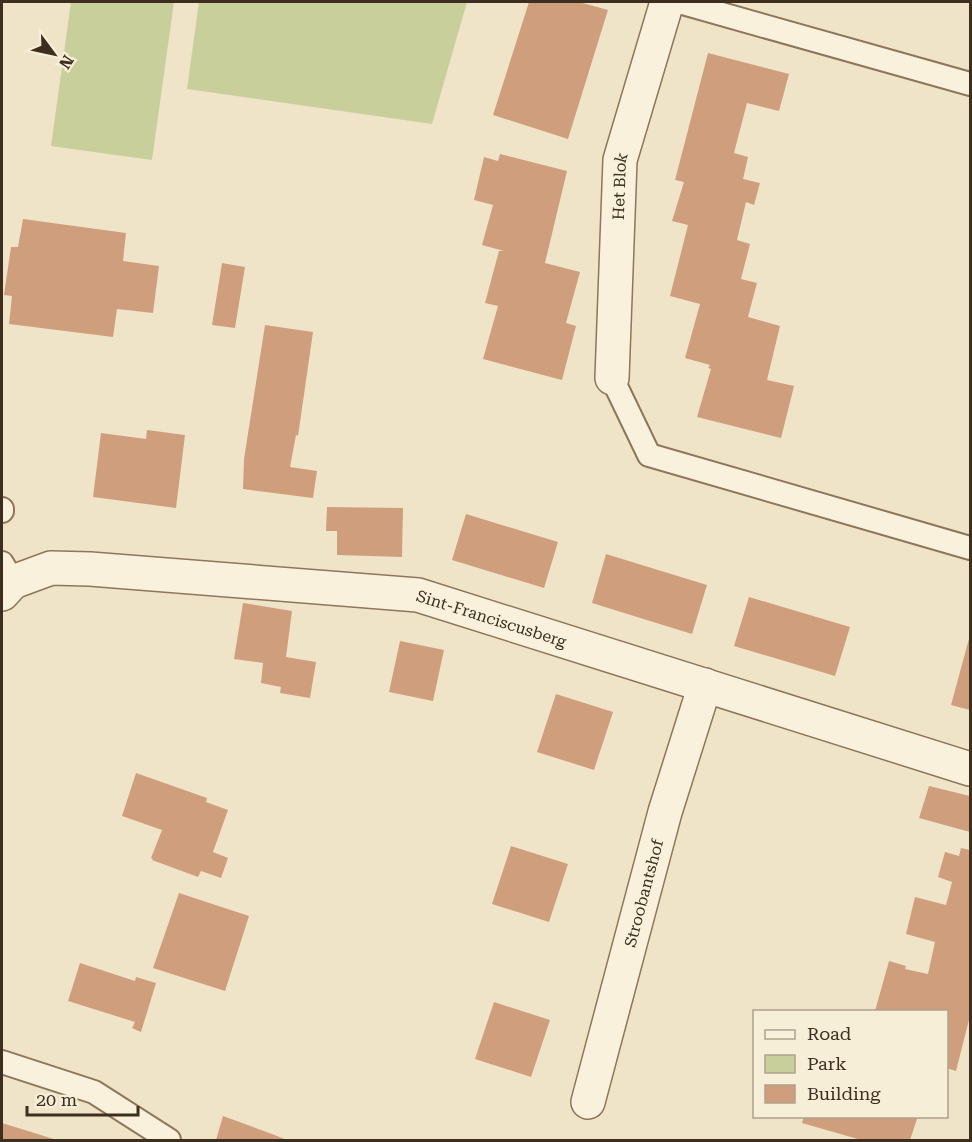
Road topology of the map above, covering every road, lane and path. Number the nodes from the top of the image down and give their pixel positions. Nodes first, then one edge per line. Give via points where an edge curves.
1 (667, 2) edge
2 (679, 2) edge
3 (970, 84) edge
4 (612, 378) joint
5 (970, 548) edge
6 (5, 580) edge
7 (705, 685) junction
8 (970, 769) edge
9 (2, 1062) edge
10 (588, 1102) dead end
11 (169, 1140) edge

1 - 4 street, Het Blok via 620,160
2 - 3 lane
4 - 5 lane via 649,454
6 - 7 street, Sint-Franciscusberg via 51,568 90,568 418,595
7 - 8 street, Sint-Franciscusberg
7 - 10 street, Stroobantshof via 665,812
9 - 11 lane via 94,1092

